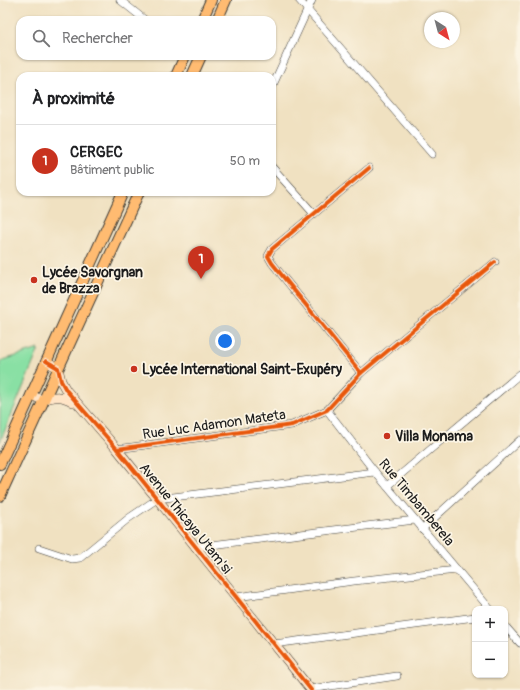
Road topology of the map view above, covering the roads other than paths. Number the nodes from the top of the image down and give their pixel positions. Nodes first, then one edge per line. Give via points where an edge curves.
1 (211, 0) edge
2 (226, 0) edge
3 (299, 0) edge
4 (312, 0) edge
5 (122, 1) edge
6 (307, 10) junction
7 (140, 16) edge
8 (204, 16) edge
9 (220, 16) edge
10 (183, 60) edge
11 (199, 60) edge
12 (178, 72) edge
13 (194, 72) edge
14 (276, 78) edge
15 (432, 154) dead end
16 (369, 168) dead end
17 (276, 171) edge
18 (121, 196) edge
19 (137, 196) edge
20 (314, 214) junction
21 (495, 262) dead end
22 (46, 361) junction
23 (58, 368) junction
24 (361, 373) junction
25 (520, 374) edge
26 (31, 395) junction
27 (42, 400) junction
28 (81, 407) junction
29 (327, 410) junction
30 (520, 440) edge
31 (117, 449) junction
32 (0, 464) edge
33 (375, 472) junction
34 (387, 486) junction
35 (0, 496) edge
36 (157, 499) junction
37 (415, 520) junction
38 (422, 529) junction
39 (194, 547) junction
40 (39, 548) dead end
41 (458, 570) junction
42 (236, 597) junction
43 (488, 606) edge
44 (472, 616) edge
45 (508, 629) edge
46 (519, 639) edge
47 (274, 644) junction
48 (397, 676) dead end
49 (310, 690) edge

1 - 8 main road
2 - 9 main road
3 - 6 street
4 - 6 street
5 - 7 street
6 - 14 street
6 - 15 street
10 - 12 main road
11 - 13 main road
16 - 20 street
17 - 20 street
18 - 22 main road
19 - 23 main road
20 - 24 street via 272,249 268,256
21 - 24 street, Rue Luc Adamon Mateta
22 - 23 street
22 - 26 main road
23 - 27 main road
23 - 28 street, Avenue Thicaya Utam'si via 61,381
24 - 29 street, Rue Luc Adamon Mateta
25 - 34 street
26 - 27 street
26 - 32 main road
27 - 28 street, Avenue Thicaya Utam'si via 54,396 66,397
27 - 35 main road
28 - 31 street, Avenue Thicaya Utam'si
29 - 31 street, Rue Luc Adamon Mateta via 286,426
29 - 33 street, Rue Timbamberela
30 - 38 street
31 - 36 street, Avenue Thicaya Utam'si
33 - 34 street, Rue Timbamberela
33 - 36 street
34 - 37 street, Rue Timbamberela
36 - 39 street, Avenue Thicaya Utam'si
36 - 40 street via 80,558 72,559
37 - 38 street, Rue Timbamberela
37 - 39 street
38 - 41 street, Rue Timbamberela
39 - 42 street, Avenue Thicaya Utam'si
41 - 42 street
41 - 43 street, Rue Timbamberela
42 - 47 street, Avenue Thicaya Utam'si
44 - 47 street
45 - 46 street
47 - 49 street, Avenue Thicaya Utam'si
48 - 49 street

